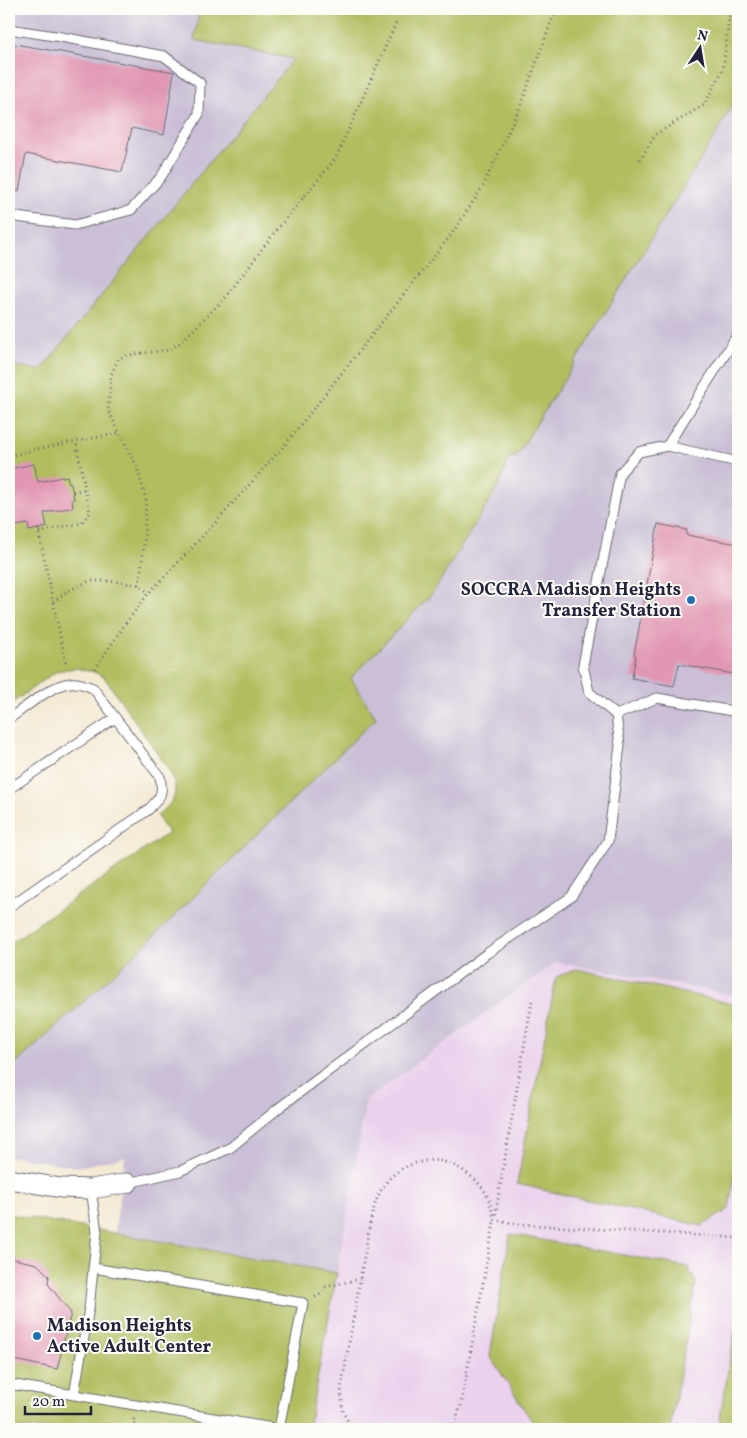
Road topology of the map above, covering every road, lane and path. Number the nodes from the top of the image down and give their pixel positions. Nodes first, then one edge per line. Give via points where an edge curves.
1 (556, 9) edge
2 (730, 9) edge
3 (396, 23) dead end
4 (9, 29) edge
5 (640, 160) dead end
6 (9, 216) edge
7 (738, 334) edge
8 (119, 433) junction
9 (76, 442) junction
10 (668, 446) junction
11 (9, 456) edge
12 (738, 462) edge
13 (85, 489) junction
14 (73, 492) dead end
15 (139, 585) junction
16 (149, 594) junction
17 (53, 602) junction
18 (66, 664) dead end
19 (95, 669) dead end
20 (738, 712) edge
21 (616, 716) junction
22 (115, 718) junction
23 (9, 719) edge
24 (9, 789) edge
25 (9, 907) edge
26 (532, 1001) dead end
27 (9, 1179) edge
28 (128, 1183) joint
29 (91, 1189) junction
30 (494, 1220) junction
31 (738, 1238) edge
32 (93, 1268) junction
33 (360, 1279) junction
34 (303, 1303) junction
35 (9, 1384) edge
36 (74, 1395) junction
37 (9, 1428) edge
38 (19, 1429) edge
39 (352, 1429) edge
40 (451, 1429) edge

1 - 16 path via 520,108 482,188 451,235 284,446
2 - 5 path via 723,70 704,105 656,134
3 - 8 path via 336,158 226,297 169,350 119,358 111,375 108,410
4 - 6 lane via 164,56 200,83 199,114 161,177 131,210 75,225
7 - 10 lane
8 - 9 path
8 - 15 path via 137,467 146,500
9 - 11 path
9 - 13 path
10 - 12 lane
10 - 21 lane via 638,452 620,473 590,627 583,665 589,692
13 - 14 path
13 - 17 path via 90,513 81,523 38,531
15 - 16 path
15 - 17 path via 89,581
16 - 19 path
17 - 18 path
20 - 21 lane via 656,698
21 - 28 lane via 620,745 608,841 571,897 486,954 230,1148 180,1170
22 - 23 lane via 92,688 69,683 54,688
22 - 24 lane
22 - 25 lane via 160,777 160,798 148,810
26 - 30 path
27 - 29 street via 61,1188
28 - 29 street
29 - 32 lane via 97,1232
30 - 31 path
30 - 33 path via 487,1194 461,1169 440,1161 420,1162 399,1170 385,1183 376,1200
30 - 40 path via 460,1406
32 - 34 lane
32 - 36 lane
33 - 34 path via 325,1287 321,1294
33 - 39 path via 341,1389 343,1412
34 - 36 lane via 279,1429
35 - 36 lane
37 - 38 path

